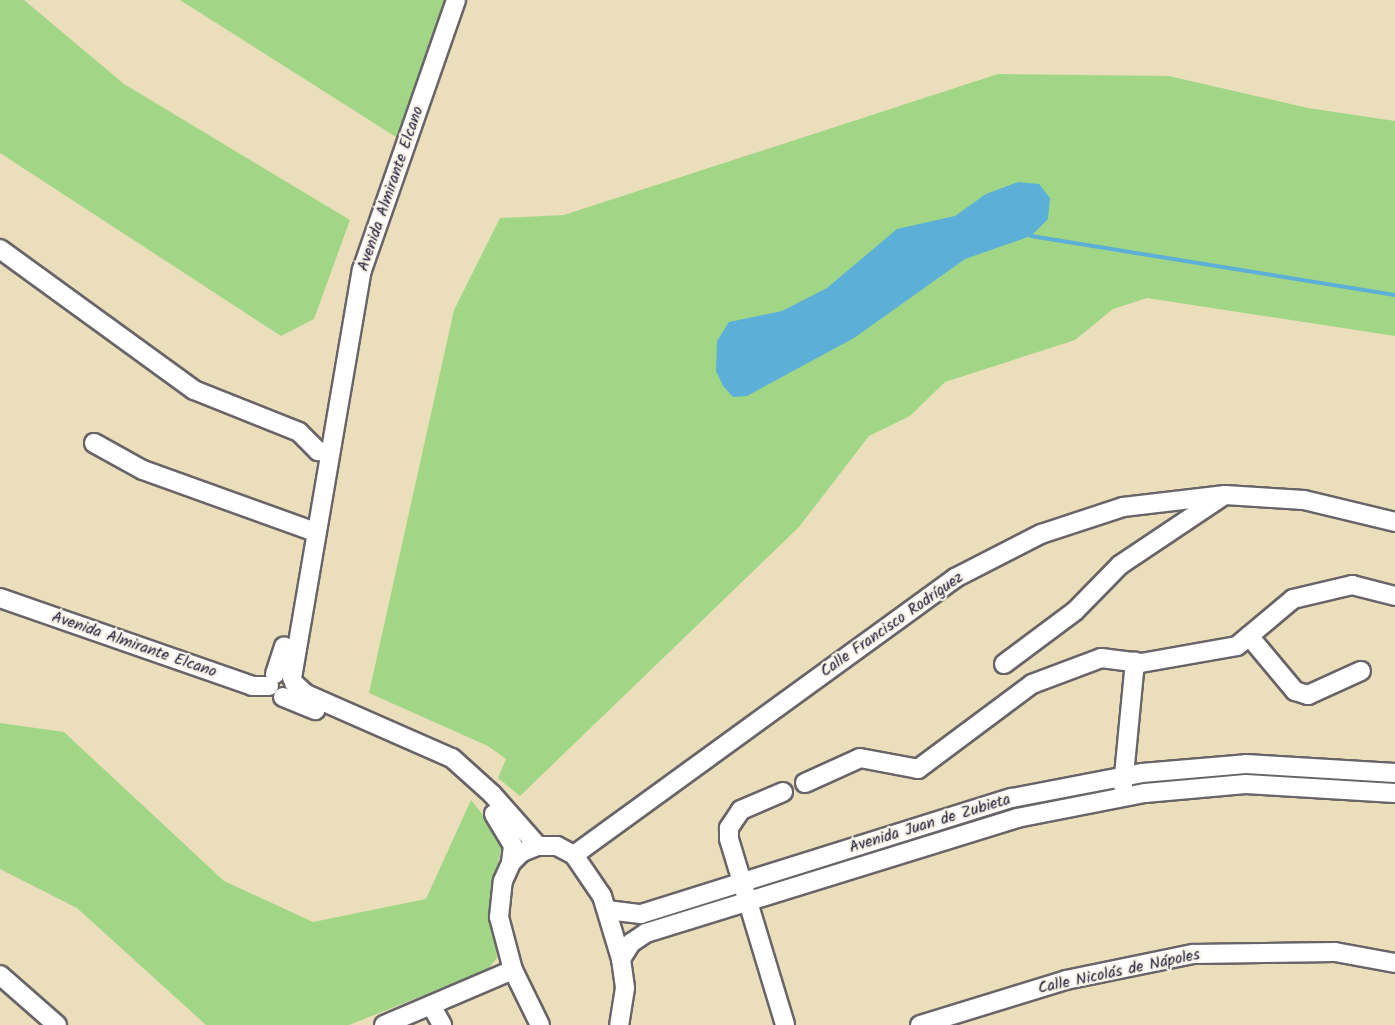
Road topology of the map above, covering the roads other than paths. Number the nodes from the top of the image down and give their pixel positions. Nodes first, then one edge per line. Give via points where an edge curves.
1 (445, 0) edge
2 (456, 0) edge
3 (0, 249) edge
4 (94, 443) dead end
5 (323, 452) junction
6 (1225, 495) junction
7 (1178, 498) junction
8 (1395, 522) edge
9 (1180, 524) junction
10 (310, 531) junction
11 (1395, 596) edge
12 (0, 598) edge
13 (1249, 636) junction
14 (1135, 662) junction
15 (1004, 664) dead end
16 (1361, 670) dead end
17 (283, 684) junction
18 (1323, 767) junction
19 (1395, 773) edge
20 (1121, 777) junction
21 (805, 783) dead end
22 (1322, 787) junction
23 (783, 792) dead end
24 (1395, 793) edge
25 (1124, 797) junction
26 (538, 846) junction
27 (574, 855) junction
28 (511, 863) junction
29 (742, 882) junction
30 (747, 902) junction
31 (607, 910) junction
32 (621, 959) junction
33 (1395, 963) edge
34 (513, 970) junction
35 (0, 975) edge
36 (431, 1005) junction
37 (57, 1025) edge
38 (384, 1025) edge
39 (442, 1025) edge
40 (540, 1025) edge
41 (619, 1025) edge
42 (785, 1025) edge
43 (920, 1025) edge

1 - 5 street, Avenida Almirante Elcano via 351,267
2 - 5 street, Avenida Almirante Elcano via 362,270
3 - 5 street via 194,390 299,432
4 - 10 street via 143,470
5 - 10 street, Avenida Almirante Elcano
6 - 7 street, Calle Francisco Rodríguez
6 - 8 street, Calle Francisco Rodríguez via 1304,500
6 - 9 street
7 - 9 street
7 - 27 street, Calle Francisco Rodríguez via 1123,507 1041,534 955,578
9 - 15 street via 1120,565 1075,611
10 - 17 street, Avenida Almirante Elcano
11 - 13 street via 1352,585 1293,599
12 - 17 street, Avenida Almirante Elcano via 252,686
13 - 14 street via 1238,646
13 - 16 street via 1295,691 1308,695
14 - 20 street
14 - 21 street via 1101,658 1032,684 918,769 860,758
17 - 26 street, Avenida Almirante Elcano via 452,758 492,794
17 - 28 street, Avenida Almirante Elcano via 446,767 484,801 506,829 513,846
18 - 19 street, Avenida Juan de Zubieta
18 - 20 street, Avenida Juan de Zubieta via 1246,764
18 - 22 street
20 - 25 street
20 - 29 street, Avenida Juan de Zubieta via 1012,798
22 - 24 street, Avenida Juan de Zubieta
22 - 25 street, Avenida Juan de Zubieta via 1246,784
23 - 29 street via 741,810 734,817 729,839
25 - 30 street, Avenida Juan de Zubieta via 1017,818
26 - 27 street via 557,846
26 - 28 street via 522,852
27 - 31 street
28 - 34 street via 501,889 500,917
29 - 30 street
29 - 31 street, Avenida Juan de Zubieta via 641,914
30 - 32 street, Avenida Juan de Zubieta via 646,933 631,944
30 - 42 street
31 - 32 street
32 - 41 street via 626,988
33 - 43 street, Calle Nicolás de Nápoles via 1335,952 1193,954 1066,980
34 - 36 street
34 - 40 street
35 - 37 street
36 - 38 street
36 - 39 street

